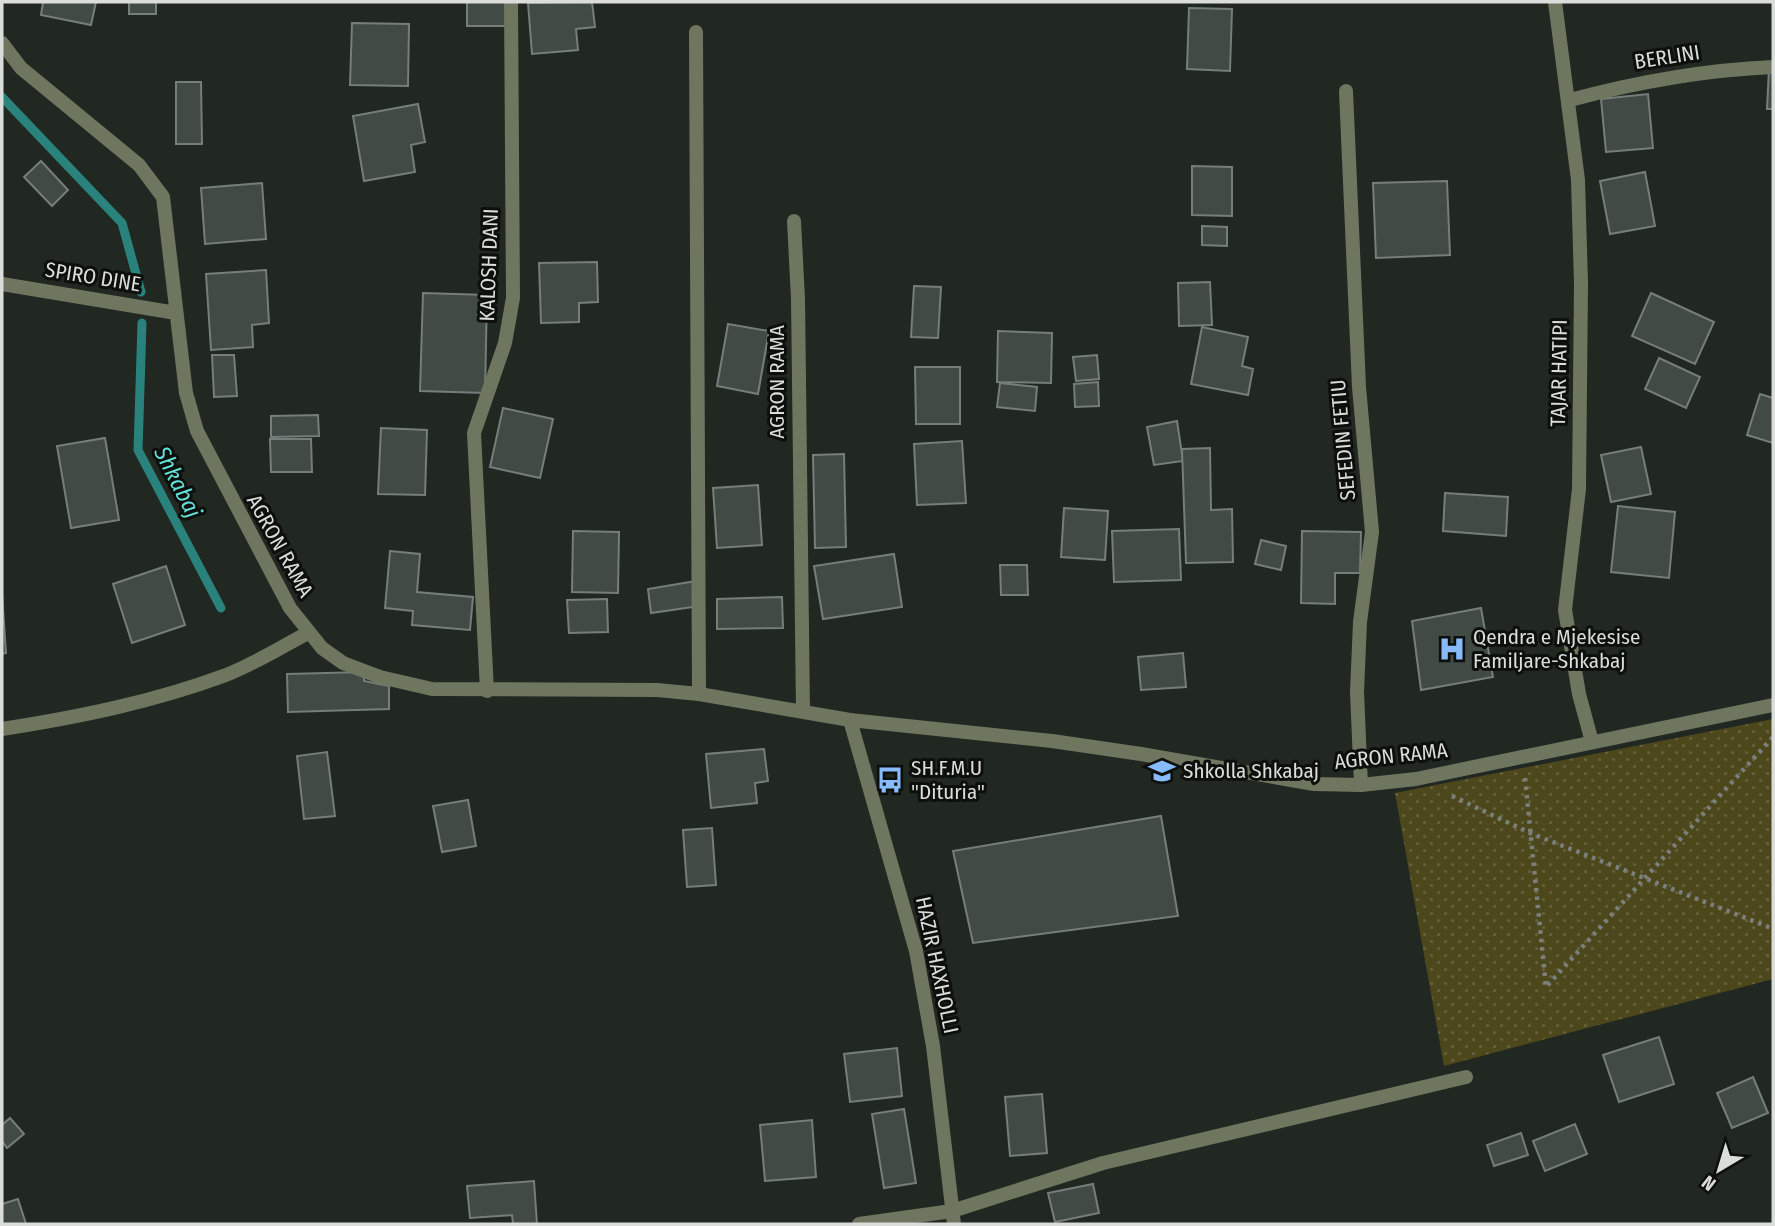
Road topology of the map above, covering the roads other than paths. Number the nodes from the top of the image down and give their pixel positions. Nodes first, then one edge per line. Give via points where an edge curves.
1 (511, 2) edge
2 (1555, 2) edge
3 (696, 32) dead end
4 (2, 43) edge
5 (1773, 67) edge
6 (1346, 91) dead end
7 (1570, 100) junction
8 (794, 221) dead end
9 (2, 284) edge
10 (176, 313) junction
11 (308, 633) junction
12 (487, 691) junction
13 (699, 694) junction
14 (1773, 705) edge
15 (803, 711) junction
16 (850, 720) junction
17 (2, 729) edge
18 (1592, 743) junction
19 (1362, 785) junction
20 (1465, 1077) dead end
21 (953, 1217) edge
22 (859, 1224) edge

1 - 12 street, KALOSH DANI via 513,298 505,344 474,433
2 - 7 street, TAJAR HATIPI
3 - 13 street
4 - 10 street, AGRON RAMA via 21,68 152,180 163,197
5 - 7 street, BERLINI via 1631,83
6 - 19 street, SEFEDIN FETIU via 1359,387 1372,532 1360,622 1357,692
7 - 18 street, TAJAR HATIPI via 1578,180 1581,325 1579,489 1565,610
8 - 15 street, AGRON RAMA
9 - 10 street, SPIRO DINE
10 - 11 street, AGRON RAMA via 186,393 197,431 290,608
11 - 12 street, AGRON RAMA via 343,663 380,677 432,689
11 - 17 street via 229,674 116,709
12 - 13 street, AGRON RAMA
13 - 15 street, AGRON RAMA
14 - 18 street, AGRON RAMA
15 - 16 street, AGRON RAMA
16 - 19 street, AGRON RAMA via 1052,741 1279,780
16 - 21 street, HAZIR HAXHOLLI via 916,951 933,1046
18 - 19 street, AGRON RAMA via 1416,779
20 - 21 street via 1103,1163
21 - 22 street

